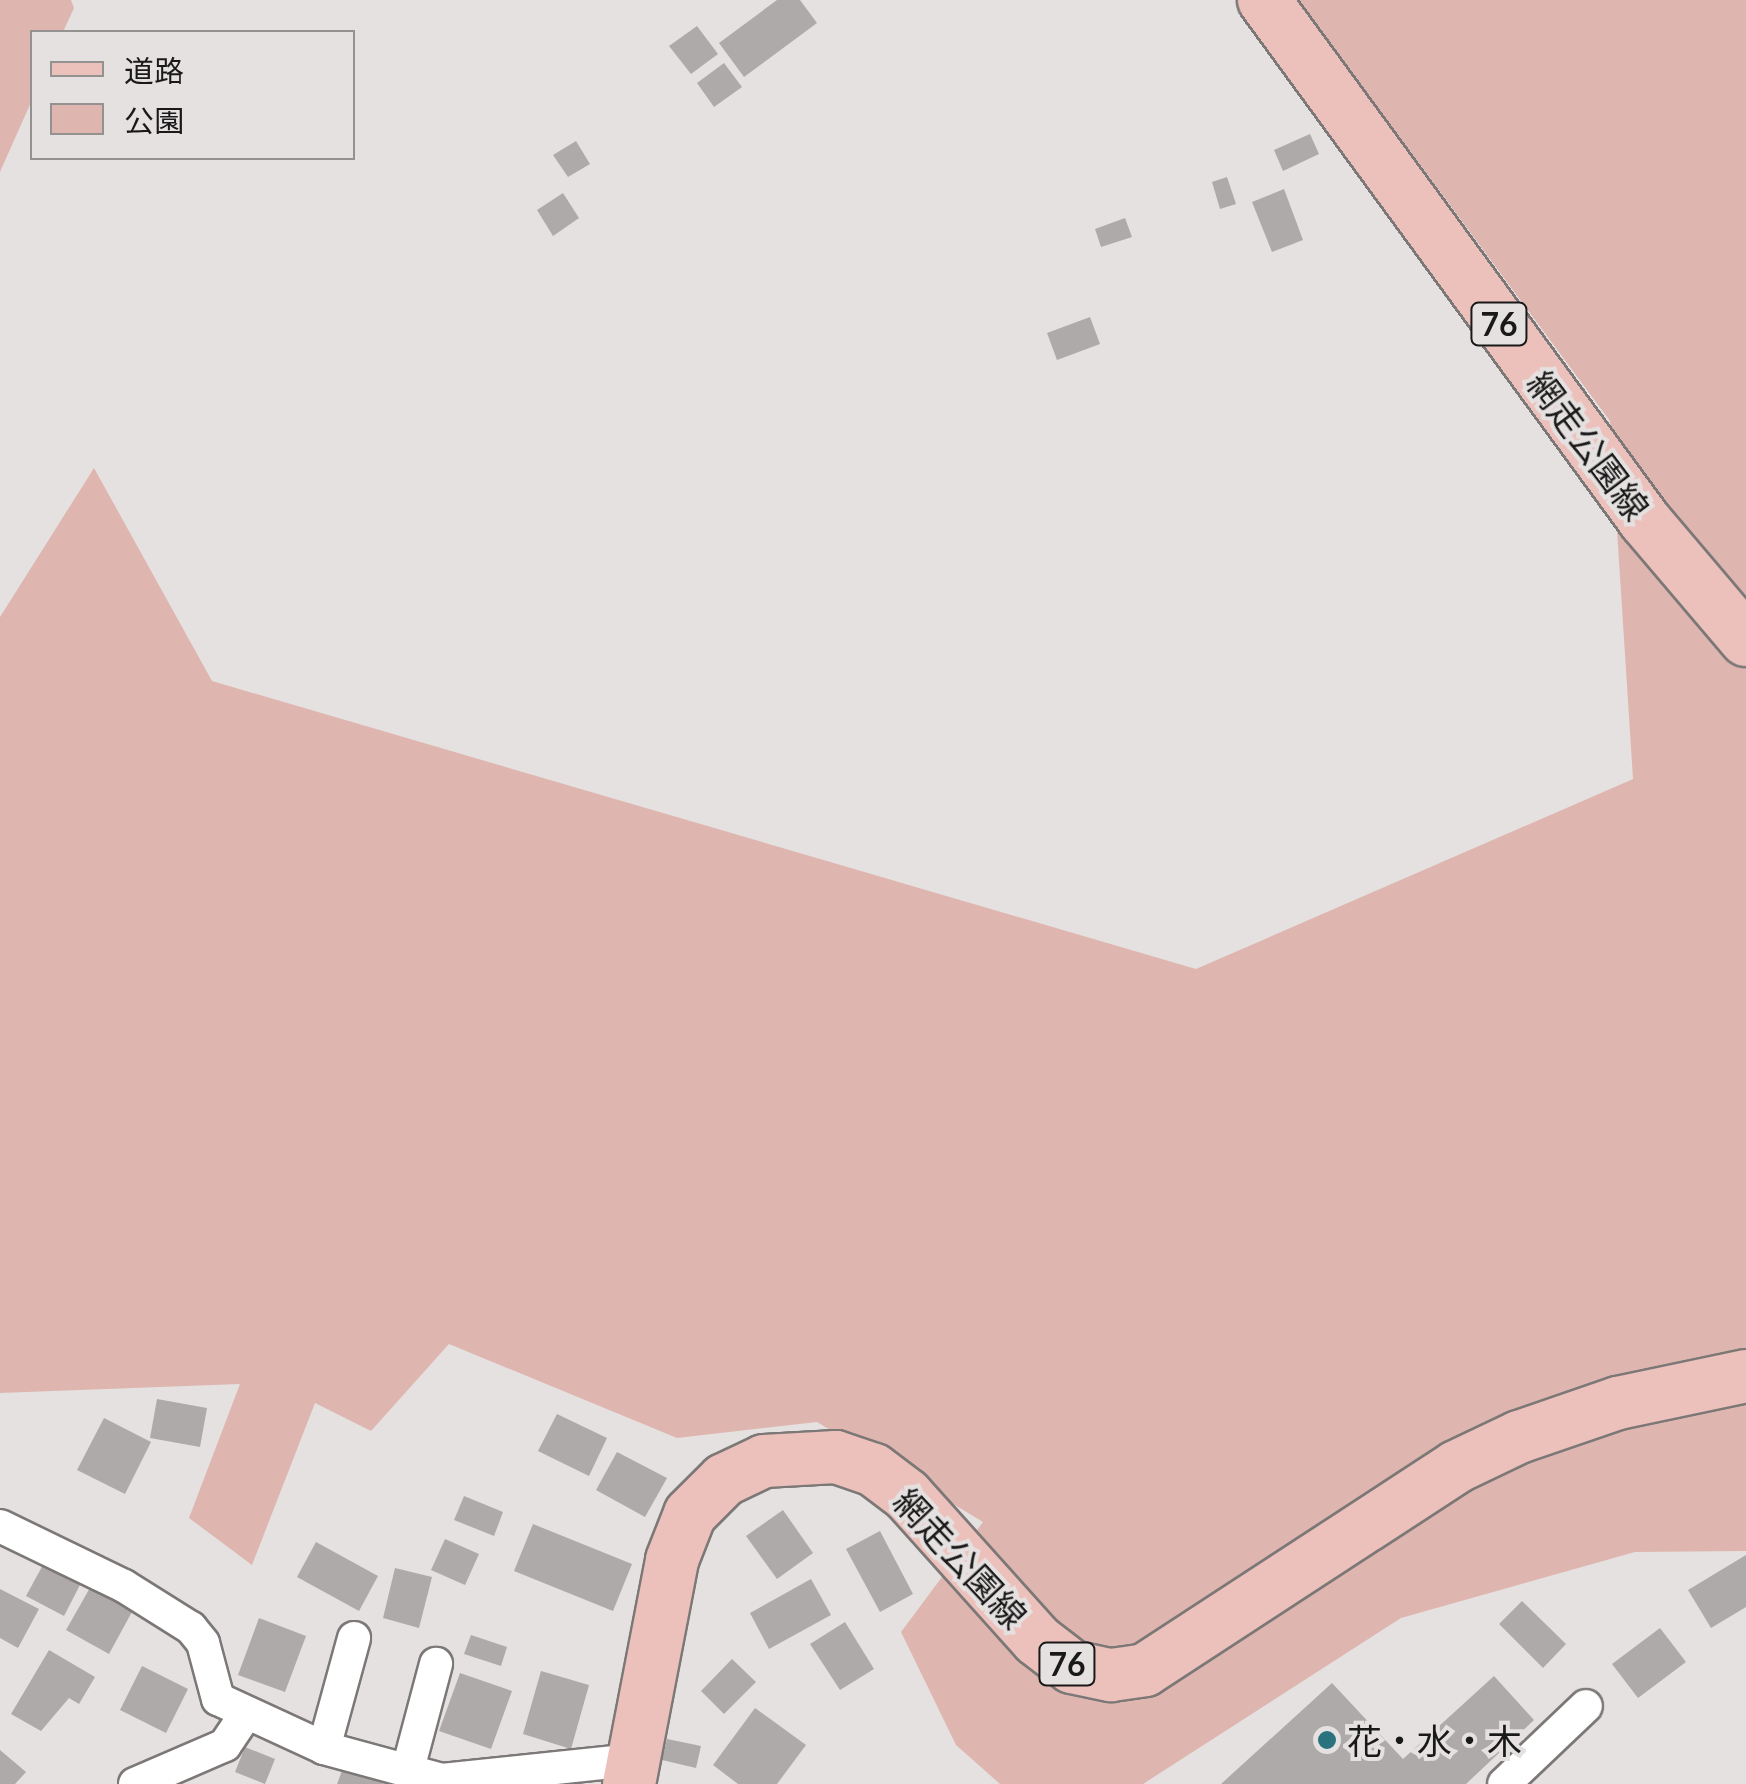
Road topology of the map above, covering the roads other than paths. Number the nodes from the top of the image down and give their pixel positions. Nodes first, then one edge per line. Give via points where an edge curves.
1 (1264, 0) edge
2 (1746, 640) edge
3 (1746, 1376) edge
4 (0, 1526) edge
5 (354, 1638) dead end
6 (436, 1664) dead end
7 (1586, 1706) dead end
8 (246, 1714) junction
9 (324, 1748) junction
10 (630, 1772) edge
11 (408, 1773) junction
12 (135, 1784) edge
13 (1504, 1784) edge

1 - 2 main road, 網走公園線 / 76 via 1645,521
3 - 10 main road, 網走公園線 / 76 via 1618,1403 1519,1437 1456,1467 1144,1670 1112,1675 1072,1667 1037,1640 907,1495 874,1470 836,1457 764,1462 724,1480 690,1514 672,1560
4 - 8 street via 124,1586 191,1628 204,1643 218,1699
5 - 9 street
6 - 11 street
7 - 13 street
8 - 9 street
8 - 12 street via 226,1745
9 - 11 street
10 - 11 street via 442,1780

